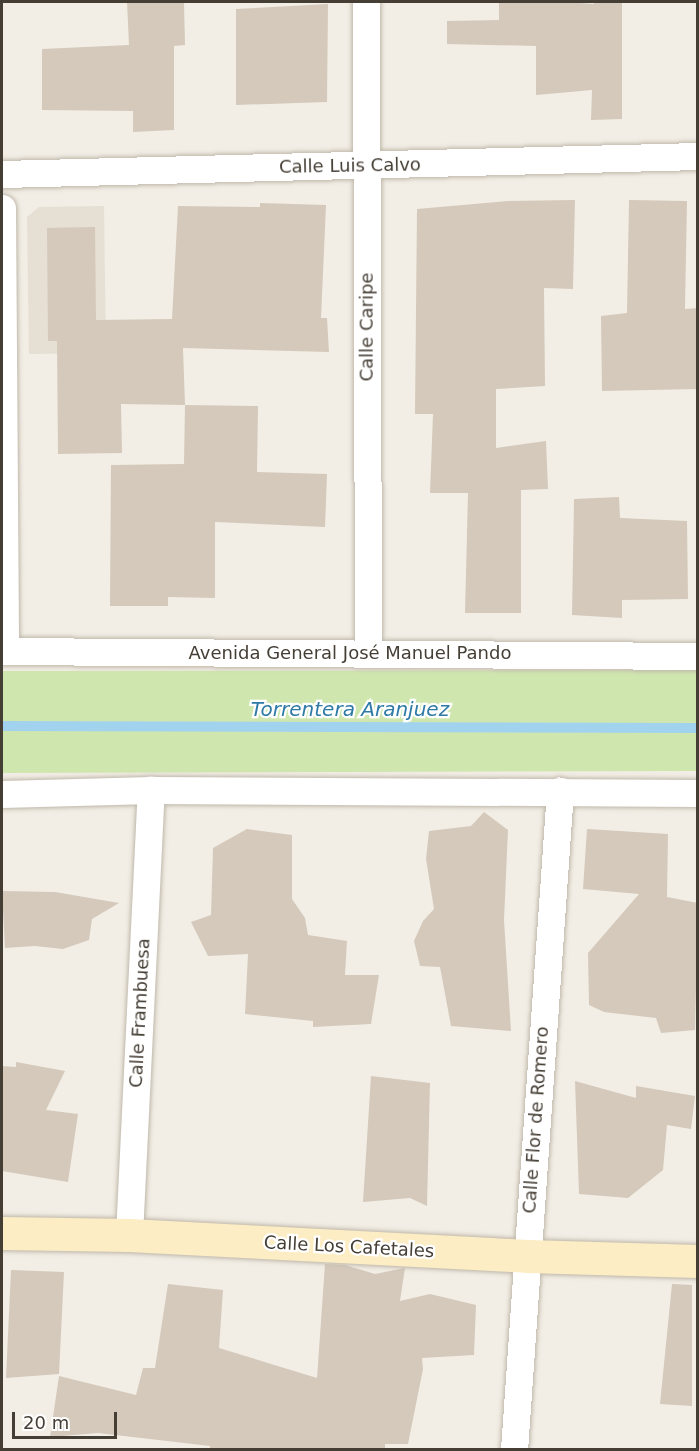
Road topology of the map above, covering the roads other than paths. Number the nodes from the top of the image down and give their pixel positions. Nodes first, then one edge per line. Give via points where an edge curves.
1 (366, 2) edge
2 (698, 156) edge
3 (366, 165) junction
4 (2, 174) edge
5 (2, 208) edge
6 (3, 651) edge
7 (368, 653) junction
8 (698, 656) edge
9 (151, 790) junction
10 (560, 791) junction
11 (698, 792) edge
12 (2, 794) edge
13 (2, 1233) edge
14 (129, 1235) junction
15 (527, 1256) junction
16 (698, 1261) edge
17 (514, 1449) edge

1 - 3 street, Calle Caripe
2 - 3 street, Calle Luis Calvo
3 - 4 street, Calle Luis Calvo
3 - 7 street, Calle Caripe
5 - 6 street
6 - 7 street, Avenida General José Manuel Pando
7 - 8 street, Avenida General José Manuel Pando
9 - 10 street
9 - 12 street
9 - 14 street, Calle Frambuesa
10 - 11 street
10 - 15 street, Calle Flor de Romero
13 - 14 main road, Calle Los Cafetales
14 - 15 main road, Calle Los Cafetales
15 - 16 main road, Calle Los Cafetales
15 - 17 street, Calle Flor de Romero

